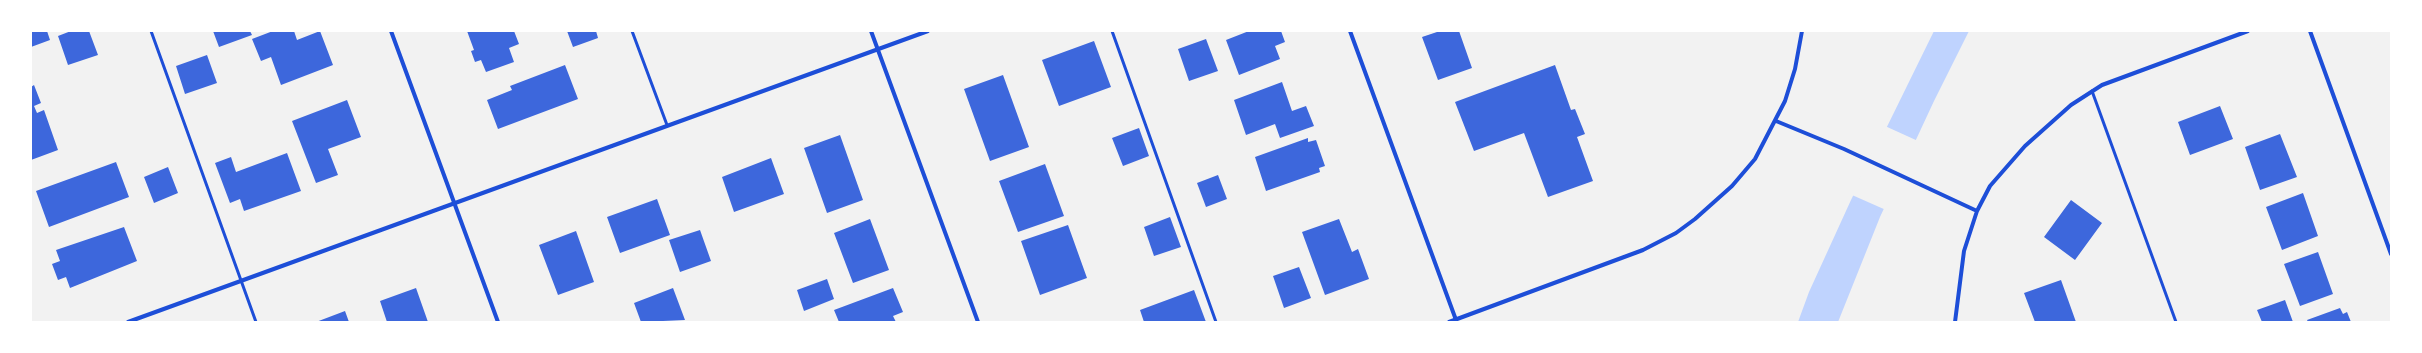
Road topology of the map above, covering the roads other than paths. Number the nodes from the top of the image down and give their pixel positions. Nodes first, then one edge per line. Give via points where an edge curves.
1 (151, 31) edge
2 (391, 31) edge
3 (632, 31) edge
4 (871, 31) edge
5 (928, 31) edge
6 (1112, 31) edge
7 (1350, 31) edge
8 (1802, 31) edge
9 (2248, 31) edge
10 (2310, 31) edge
11 (878, 50) junction
12 (2092, 91) junction
13 (1776, 122) junction
14 (666, 125) junction
15 (454, 203) junction
16 (1977, 211) junction
17 (2391, 254) edge
18 (241, 281) junction
19 (1456, 320) junction
20 (128, 322) edge
21 (256, 322) edge
22 (498, 322) edge
23 (978, 322) edge
24 (1216, 322) edge
25 (1449, 322) edge
26 (1955, 322) edge
27 (2176, 322) edge

1 - 18 lane
2 - 15 street
3 - 14 lane
4 - 11 street
5 - 11 street
6 - 24 lane
7 - 19 street
8 - 13 street via 1795,69
9 - 12 street via 2114,80
10 - 17 street
11 - 14 street
11 - 23 street
12 - 16 street via 2071,105 2025,146 1990,186
12 - 27 lane
13 - 16 street via 1844,149
13 - 19 street via 1755,159 1743,174 1711,206 1676,233 1620,260
14 - 15 street
15 - 18 street
15 - 22 street
16 - 26 street via 1964,251
18 - 20 street
18 - 21 lane
19 - 25 street

